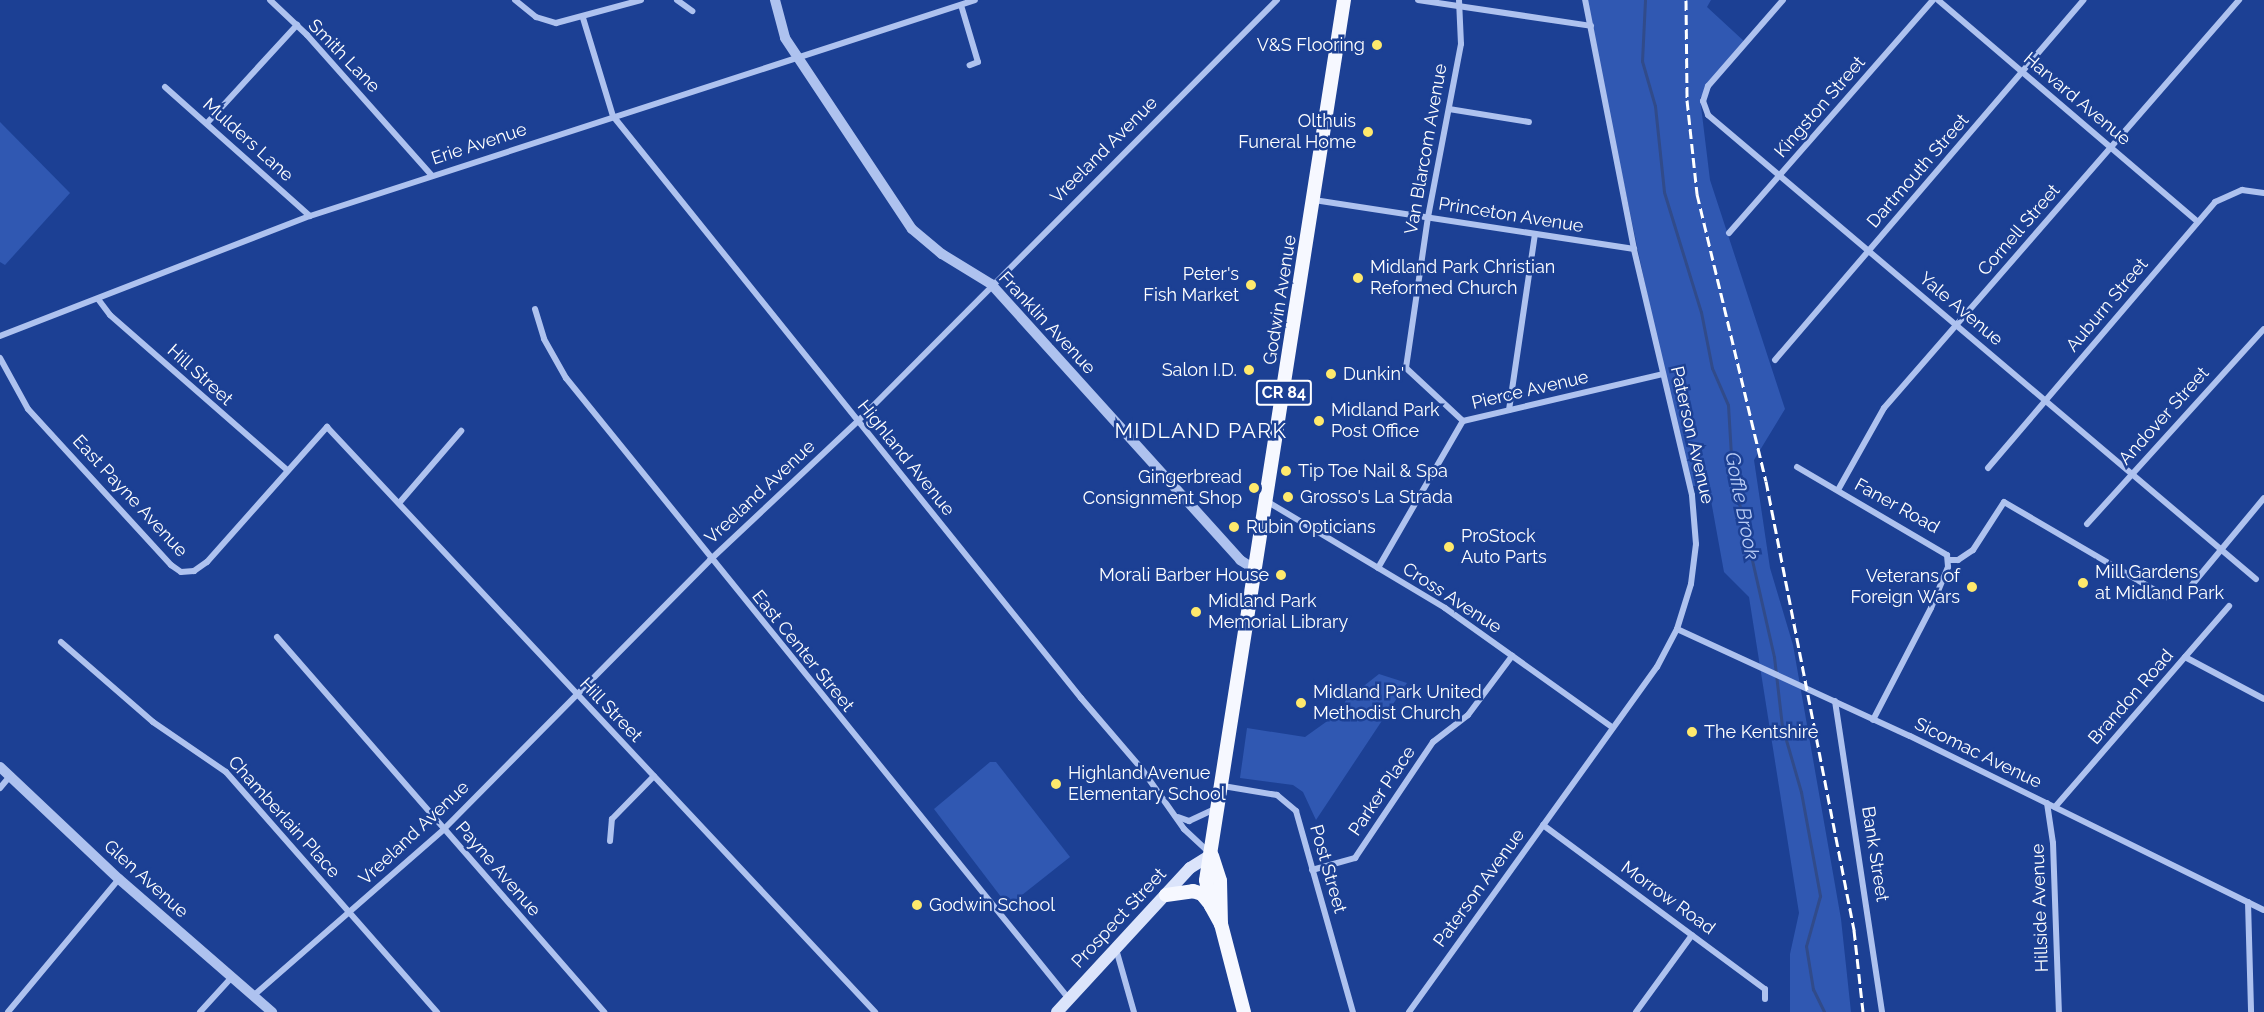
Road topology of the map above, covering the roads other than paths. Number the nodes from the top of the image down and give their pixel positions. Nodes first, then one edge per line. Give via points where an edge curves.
1 (270, 0) edge
2 (515, 0) edge
3 (641, 0) edge
4 (677, 0) edge
5 (775, 0) edge
6 (975, 0) edge
7 (1277, 0) edge
8 (1344, 0) edge
9 (1418, 0) edge
10 (1585, 0) edge
11 (1783, 0) edge
12 (1935, 0) edge
13 (2084, 0) edge
14 (2239, 0) edge
15 (1459, 3) edge
16 (961, 5) junction
17 (692, 10) dead end
18 (583, 18) junction
19 (297, 25) junction
20 (1592, 26) junction
21 (797, 57) junction
22 (970, 65) dead end
23 (2022, 72) junction
24 (165, 87) dead end
25 (1449, 109) junction
26 (613, 116) junction
27 (1529, 122) dead end
28 (208, 123) junction
29 (2111, 147) junction
30 (432, 176) junction
31 (1780, 177) junction
32 (2264, 193) edge
33 (1313, 200) junction
34 (310, 216) junction
35 (1428, 217) junction
36 (2197, 221) junction
37 (1729, 233) dead end
38 (1535, 234) junction
39 (1634, 249) junction
40 (1868, 251) junction
41 (991, 284) junction
42 (98, 299) junction
43 (535, 309) dead end
44 (1956, 325) junction
45 (2264, 329) edge
46 (0, 336) edge
47 (0, 358) edge
48 (1775, 360) dead end
49 (1663, 374) junction
50 (2046, 400) junction
51 (1509, 411) junction
52 (858, 421) junction
53 (1463, 422) junction
54 (461, 431) dead end
55 (1797, 467) dead end
56 (1988, 468) dead end
57 (286, 470) junction
58 (2133, 473) junction
59 (1838, 490) junction
60 (2264, 498) edge
61 (400, 502) junction
62 (1268, 502) junction
63 (2087, 524) dead end
64 (2222, 548) junction
65 (710, 560) junction
66 (1948, 560) junction
67 (1378, 568) junction
68 (1256, 570) junction
69 (2256, 579) dead end
70 (2191, 586) dead end
71 (2168, 598) dead end
72 (2229, 606) dead end
73 (1677, 629) junction
74 (277, 637) dead end
75 (61, 642) dead end
76 (1512, 656) junction
77 (2185, 657) junction
78 (577, 696) junction
79 (2264, 699) edge
80 (1835, 701) junction
81 (1873, 720) junction
82 (1613, 728) junction
83 (0, 767) edge
84 (654, 776) junction
85 (10, 777) junction
86 (1223, 786) junction
87 (0, 788) edge
88 (2047, 803) junction
89 (1220, 805) junction
90 (2055, 807) junction
91 (1177, 816) junction
92 (1544, 825) junction
93 (443, 830) junction
94 (610, 841) dead end
95 (1212, 854) junction
96 (1312, 870) junction
97 (119, 879) junction
98 (1166, 895) junction
99 (2248, 902) junction
100 (1211, 906) junction
101 (2264, 910) edge
102 (349, 911) junction
103 (1221, 924) junction
104 (1692, 935) junction
105 (1116, 948) junction
106 (231, 978) junction
107 (253, 996) junction
108 (1069, 999) junction
109 (1765, 999) dead end
110 (8, 1012) edge
111 (200, 1012) edge
112 (272, 1012) edge
113 (437, 1012) edge
114 (604, 1012) edge
115 (875, 1012) edge
116 (1057, 1012) edge
117 (1134, 1012) edge
118 (1244, 1012) edge
119 (1353, 1012) edge
120 (1409, 1012) edge
121 (1636, 1012) edge
122 (1882, 1012) edge
123 (2059, 1012) edge
124 (2251, 1012) edge

1 - 19 street
2 - 18 street via 545,21 567,23
3 - 18 street
4 - 17 street
5 - 21 street, Franklin Avenue via 779,22
6 - 16 street, Erie Avenue
7 - 41 street, Vreeland Avenue
8 - 33 main road, Godwin Avenue / CR 84
9 - 15 street
10 - 20 street, Paterson Avenue
11 - 31 street, Yale Avenue via 1708,86 1704,109
12 - 23 street, Harvard Avenue
12 - 31 street, Kingston Street
13 - 23 street, Dartmouth Street
14 - 29 street, Cornell Street
15 - 20 street
15 - 25 street, Van Blarcom Avenue via 1461,44
16 - 21 street, Erie Avenue
16 - 22 street via 978,62
18 - 26 street
19 - 28 street, Smith Lane
19 - 30 street, Smith Lane
20 - 39 street, Paterson Avenue
21 - 26 street, Erie Avenue
21 - 41 street, Franklin Avenue via 912,229 942,254
23 - 29 street, Harvard Avenue
23 - 40 street, Dartmouth Street
24 - 28 street, Mulders Lane
25 - 27 street
25 - 35 street, Van Blarcom Avenue
26 - 30 street, Erie Avenue
26 - 52 street, Highland Avenue
28 - 34 street, Mulders Lane
29 - 36 street, Harvard Avenue
29 - 44 street, Cornell Street
30 - 34 street, Erie Avenue
31 - 37 street, Kingston Street
31 - 40 street, Yale Avenue
32 - 36 street, Auburn Street via 2242,190 2223,196
33 - 35 street, Princeton Avenue
33 - 62 main road, Godwin Avenue / CR 84 via 1289,340
34 - 42 street, Erie Avenue
35 - 38 street, Princeton Avenue
35 - 53 street, Van Blarcom Avenue via 1406,368
36 - 50 street, Auburn Street
38 - 39 street, Princeton Avenue
38 - 51 street
39 - 49 street, Paterson Avenue
40 - 44 street, Yale Avenue
40 - 48 street, Dartmouth Street
41 - 52 street, Vreeland Avenue
41 - 68 street, Franklin Avenue via 1240,560
42 - 46 street, Erie Avenue
42 - 57 street, Hill Street via 110,315
43 - 65 street, East Center Street via 544,339 566,378
44 - 50 street, Yale Avenue
44 - 59 street, Cornell Street via 1884,408
45 - 58 street, Andover Street
47 - 57 street, East Payne Avenue via 28,408 181,572 194,571 207,562
49 - 51 street, Pierce Avenue
49 - 73 street, Paterson Avenue via 1695,519 1693,574
50 - 56 street, Auburn Street
50 - 58 street, Yale Avenue
51 - 53 street, Pierce Avenue
52 - 65 street, Vreeland Avenue
52 - 91 street, Highland Avenue
53 - 67 street, Pierce Avenue
54 - 61 street
55 - 59 street, Faner Road
57 - 61 street, Hill Street via 327,427
58 - 63 street, Andover Street
58 - 64 street, Yale Avenue
59 - 66 street, Faner Road via 1940,548
60 - 64 street
61 - 78 street, Hill Street
62 - 67 street, Cross Avenue
62 - 68 main road, Godwin Avenue / CR 84
64 - 69 street, Yale Avenue
64 - 70 street
65 - 78 street, Vreeland Avenue
65 - 108 street, East Center Street
66 - 71 street via 1958,560 1973,550 2004,502
66 - 81 street, Faner Road via 1931,608
67 - 76 street, Cross Avenue
68 - 86 main road, Godwin Avenue / CR 84
72 - 77 street, Brandon Road
73 - 80 street, Sicomac Avenue
73 - 82 street, Paterson Avenue via 1657,667
74 - 93 street, Payne Avenue
75 - 102 street, Chamberlain Place via 153,722 215,762
76 - 82 street, Cross Avenue
76 - 96 street, Parker Place via 1468,716 1433,742 1355,858
77 - 79 street
77 - 90 street, Brandon Road
78 - 84 street, Hill Street
78 - 93 street, Vreeland Avenue
80 - 81 street, Sicomac Avenue
80 - 122 street, Bank Street
81 - 88 street, Sicomac Avenue
82 - 92 street, Paterson Avenue
83 - 85 street, Glen Avenue
84 - 94 street via 612,819
84 - 115 street, Hill Street
85 - 87 street
85 - 97 street, Glen Avenue
86 - 89 main road, Godwin Avenue / CR 84
86 - 96 street, Post Street via 1277,795 1292,805
88 - 90 street, Sicomac Avenue
88 - 123 street, Hillside Avenue via 2053,843
89 - 91 street via 1198,820 1189,822
89 - 95 main road, Godwin Avenue / CR 84
90 - 99 street, Sicomac Avenue
91 - 95 street, Highland Avenue via 1195,842
92 - 104 street, Morrow Road
92 - 120 street, Paterson Avenue
93 - 102 street, Vreeland Avenue
93 - 114 street, Payne Avenue
95 - 98 main road, Prospect Street via 1190,868
95 - 100 main road, Godwin Avenue / CR 84 via 1206,880
95 - 103 main road, Godwin Avenue / CR 84 via 1220,879
96 - 119 street, Post Street
97 - 106 street, Glen Avenue
97 - 110 street
98 - 100 main road via 1193,891 1202,894
98 - 105 main road, Prospect Street
99 - 101 street, Sicomac Avenue
99 - 124 street
100 - 103 main road, Godwin Avenue / CR 84
102 - 107 street, Vreeland Avenue
102 - 113 street, Chamberlain Place
103 - 118 main road, Godwin Avenue / CR 84
104 - 109 street, Morrow Road via 1766,989
104 - 121 street
105 - 108 main road, Prospect Street
105 - 117 street
106 - 107 street, Glen Avenue
106 - 111 street
107 - 112 street, Glen Avenue
108 - 116 main road, Prospect Street

